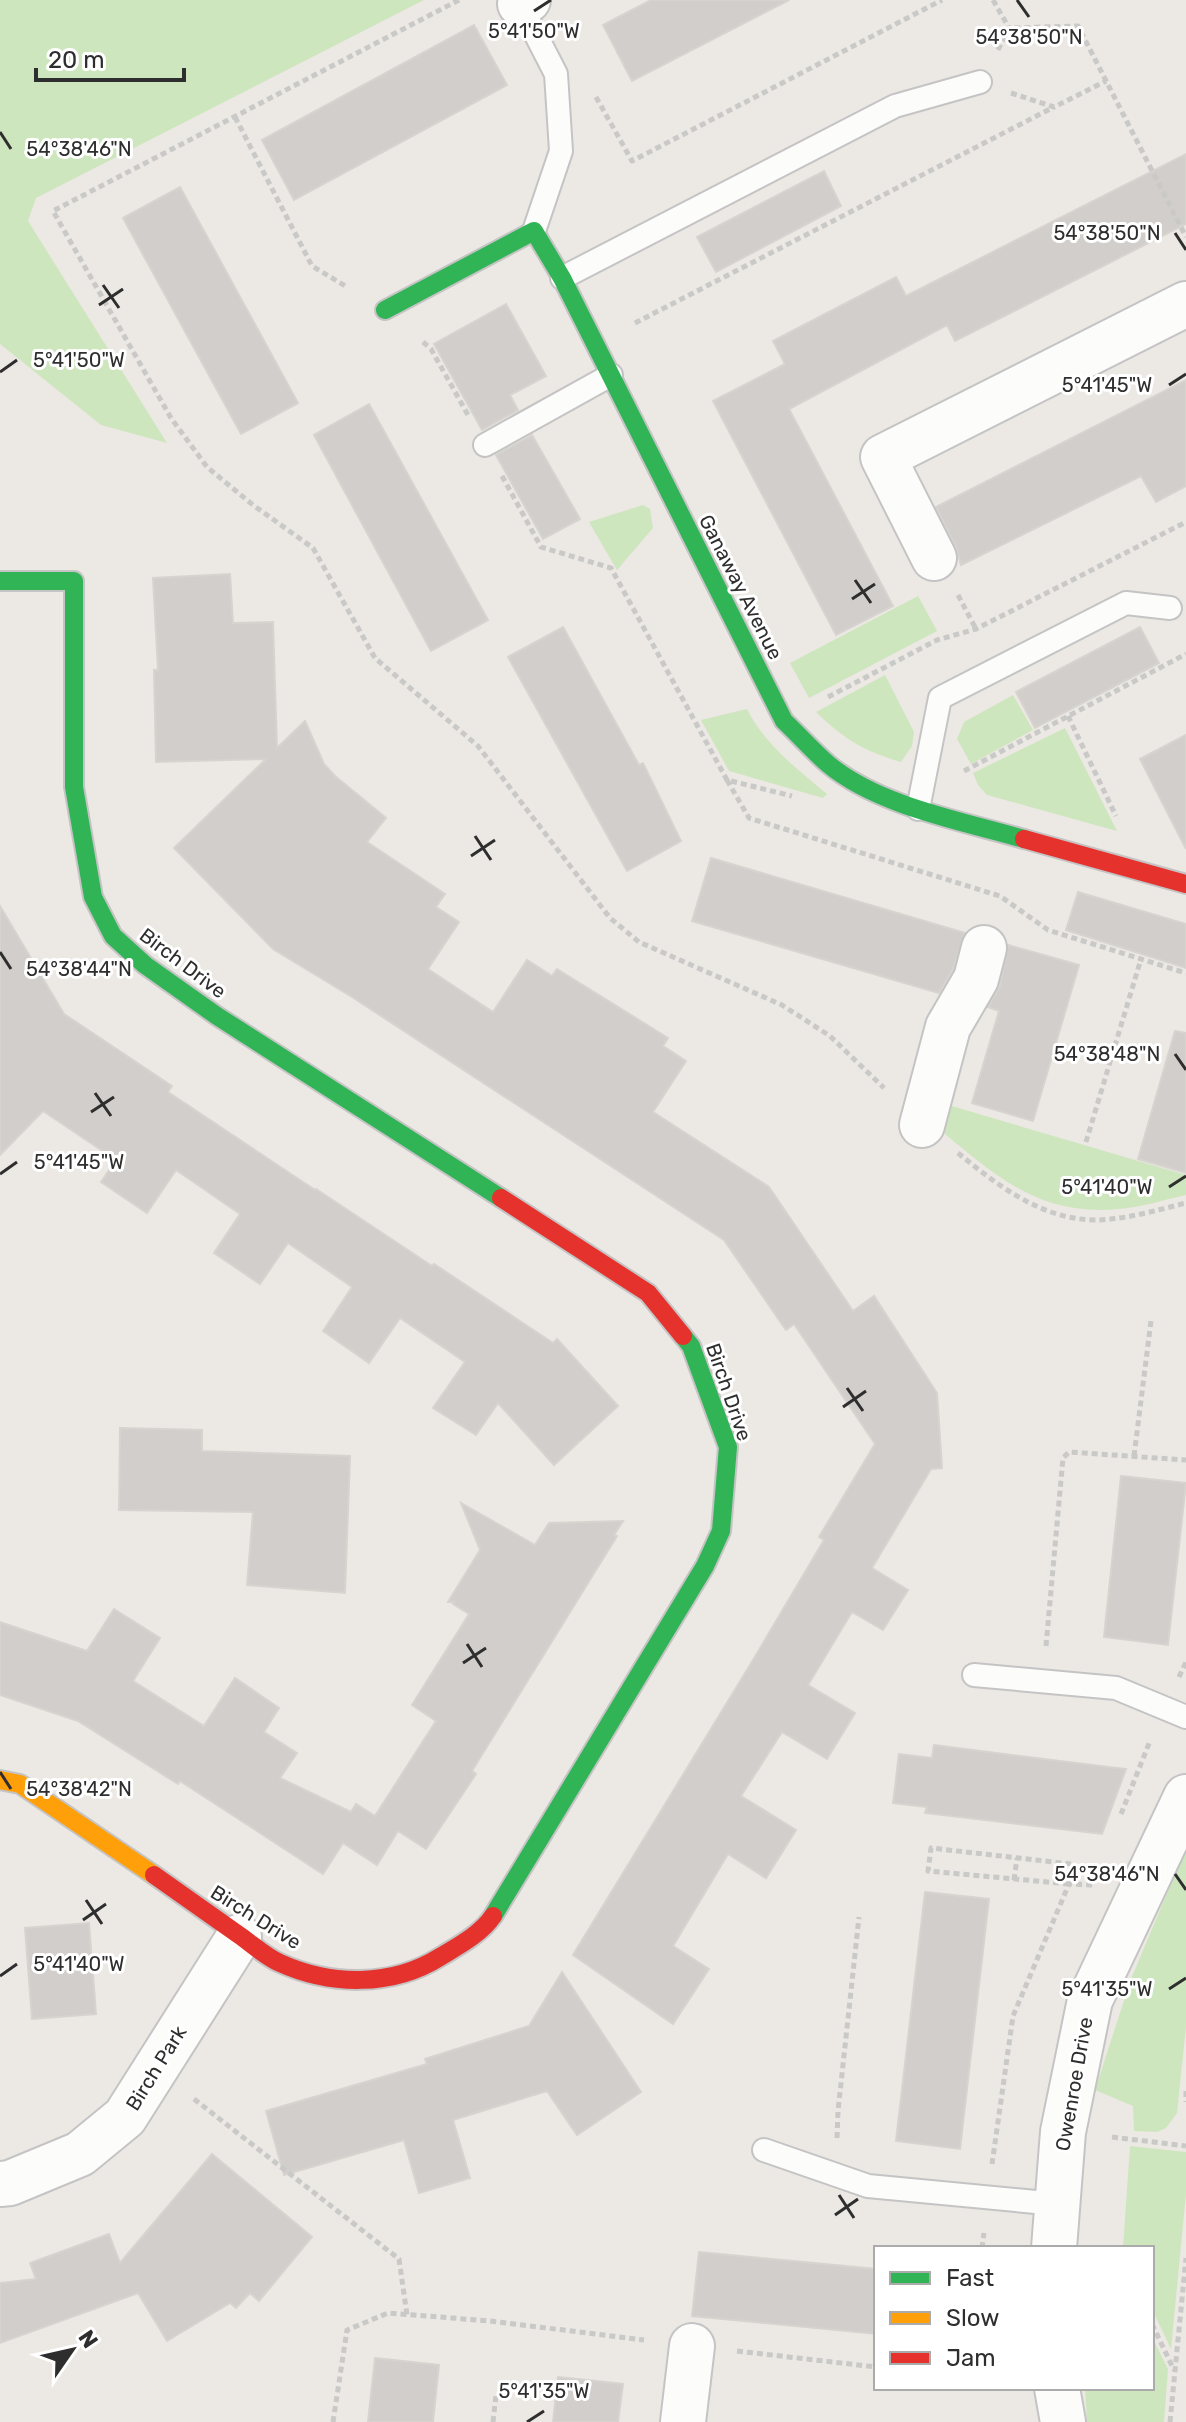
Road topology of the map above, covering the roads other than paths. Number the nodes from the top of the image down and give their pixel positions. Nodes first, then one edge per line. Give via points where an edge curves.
1 (522, 1) edge
2 (980, 82) road end
3 (534, 231) junction
4 (562, 278) junction
5 (1186, 304) edge
6 (385, 310) road end
7 (611, 375) junction
8 (485, 445) road end
9 (934, 558) dead end
10 (0, 581) edge
11 (1170, 608) dead end
12 (918, 809) junction
13 (1186, 884) edge
14 (984, 948) dead end
15 (922, 1125) road end
16 (974, 1675) dead end
17 (1186, 1717) edge
18 (0, 1780) edge
19 (1185, 1803) edge
20 (239, 1937) junction
21 (764, 2150) dead end
22 (0, 2184) edge
23 (1057, 2204) junction
24 (1054, 2246) edge
25 (692, 2346) road end
26 (1057, 2390) edge
27 (683, 2422) edge
28 (1063, 2422) edge

1 - 3 lane via 556,74 561,151
2 - 4 lane via 895,106
3 - 4 street, Ganaway Avenue
3 - 6 street
4 - 7 street, Ganaway Avenue
5 - 9 street via 883,457
7 - 8 lane
7 - 12 street, Ganaway Avenue via 784,721 830,766
10 - 20 street, Birch Drive via 74,581 74,787 93,897 113,936 217,1016 648,1293 691,1346 728,1447 721,1531 705,1566 487,1925 439,1960 398,1978 361,1983 279,1963
11 - 12 lane via 1126,603 940,698
12 - 13 street, Ganaway Avenue
14 - 15 street via 976,979 948,1027
16 - 17 lane via 1116,1688
18 - 20 street, Birch Drive via 20,1784 49,1802
19 - 23 street, Owenroe Drive via 1090,2000 1063,2132
20 - 22 street, Birch Park via 125,2117 80,2154
21 - 23 lane via 868,2186
23 - 24 street, Owenroe Drive
25 - 27 street
26 - 28 street

